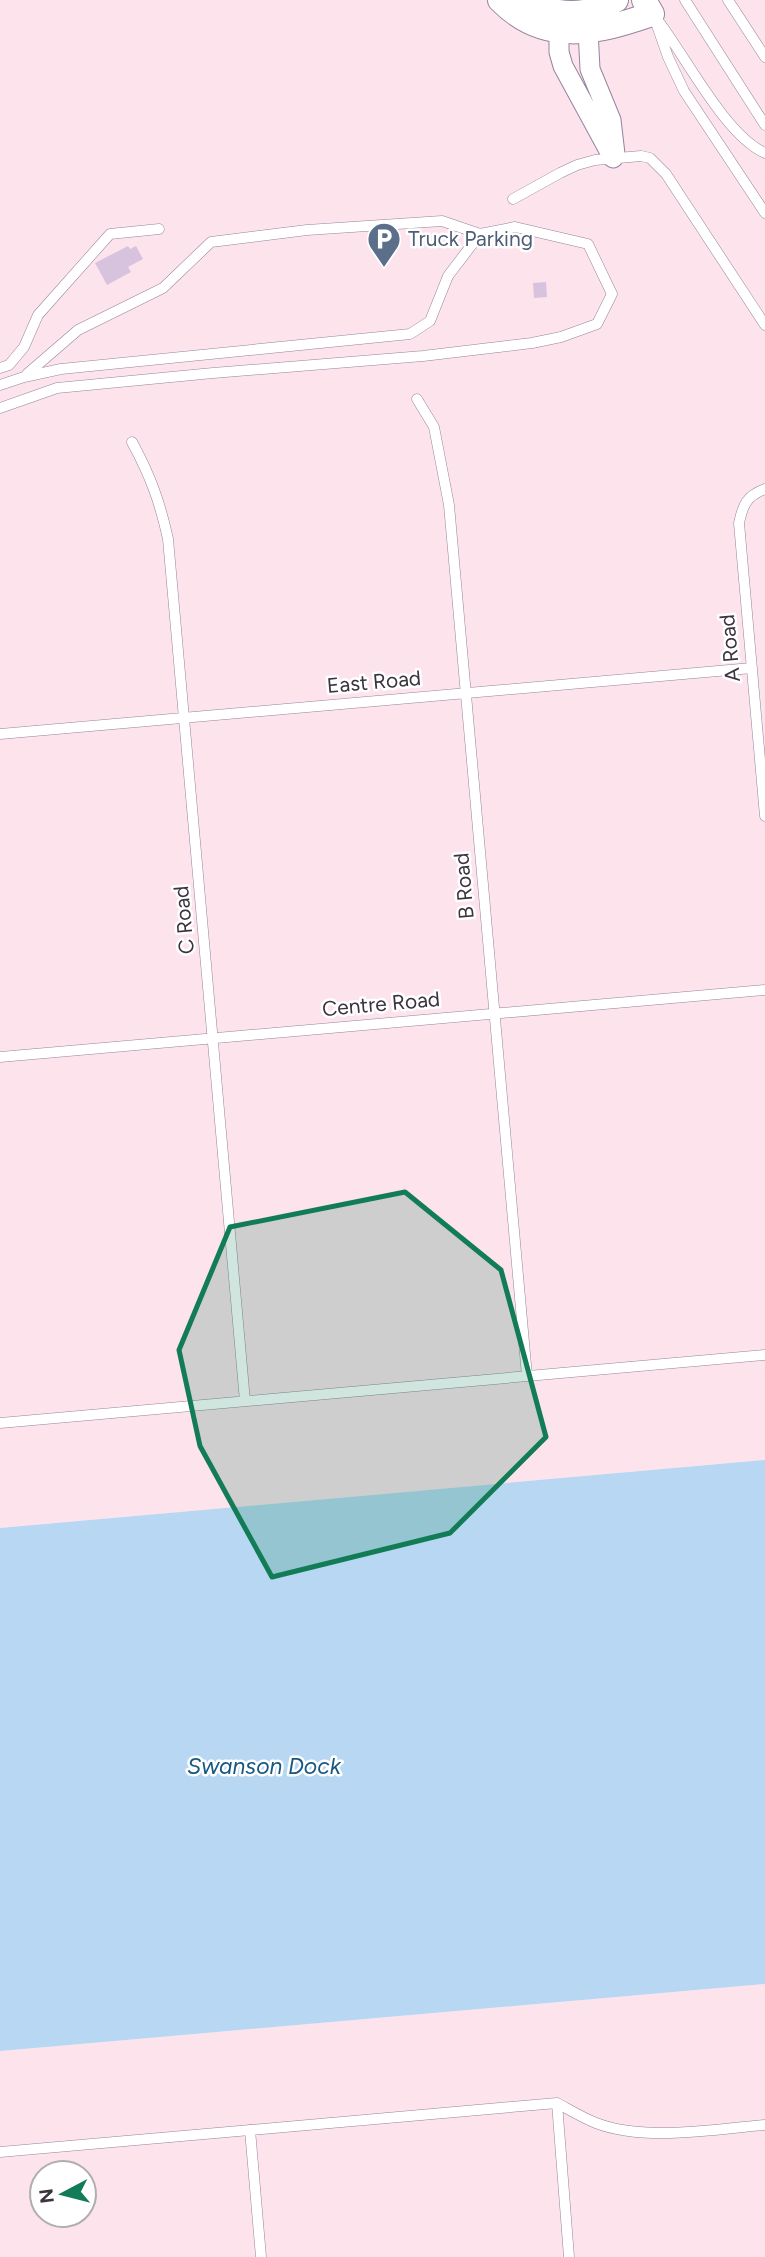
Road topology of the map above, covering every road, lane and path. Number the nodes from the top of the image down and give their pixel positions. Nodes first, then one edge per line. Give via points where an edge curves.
1 (500, 0) edge
2 (528, 0) edge
3 (616, 0) edge
4 (685, 0) edge
5 (729, 0) edge
6 (648, 7) edge
7 (588, 30) junction
8 (559, 31) junction
9 (765, 57) edge
10 (765, 125) edge
11 (765, 153) edge
12 (613, 159) junction
13 (513, 200) dead end
14 (765, 213) edge
15 (159, 229) dead end
16 (480, 234) junction
17 (765, 325) edge
18 (0, 368) edge
19 (24, 377) junction
20 (0, 385) edge
21 (417, 399) dead end
22 (0, 408) edge
23 (132, 442) dead end
24 (765, 489) edge
25 (752, 668) junction
26 (466, 693) junction
27 (185, 718) junction
28 (0, 734) edge
29 (765, 816) edge
30 (765, 990) edge
31 (495, 1014) junction
32 (214, 1038) junction
33 (0, 1057) edge
34 (765, 1355) edge
35 (527, 1376) junction
36 (245, 1401) junction
37 (0, 1423) edge
38 (557, 2103) junction
39 (765, 2125) edge
40 (250, 2130) junction
41 (0, 2152) edge
42 (261, 2257) edge
43 (569, 2257) edge

1 - 8 street via 526,22
2 - 3 street via 558,14 593,10
4 - 10 lane
5 - 9 lane
6 - 7 street
6 - 11 lane via 717,108 753,148
6 - 14 lane via 684,91
7 - 8 street
7 - 12 street via 590,69 611,120 616,149
8 - 12 street via 564,66
12 - 13 lane via 577,165
12 - 17 lane via 641,156 659,165
15 - 18 lane via 110,234 38,315 24,347 9,365
16 - 19 lane via 442,221 211,242 163,288 78,330
16 - 19 lane via 448,276 430,321 410,334 61,369
16 - 22 lane via 515,227 588,244 612,294 597,324 532,343 423,356 57,388
19 - 20 lane
21 - 26 lane, B Road via 434,427 443,464
23 - 27 lane, C Road via 152,478 168,539
24 - 25 lane, A Road via 742,506 739,523
25 - 26 lane, East Road
25 - 29 lane, A Road
26 - 27 lane, East Road
26 - 31 lane, B Road
27 - 28 lane, East Road
27 - 32 lane, C Road
30 - 31 lane, Centre Road
31 - 32 lane, Centre Road
31 - 35 lane, B Road
32 - 33 lane, Centre Road
32 - 36 lane, C Road
34 - 35 lane
35 - 36 lane
36 - 37 lane
38 - 39 lane via 596,2123 628,2131
38 - 40 lane
38 - 43 lane
40 - 41 lane
40 - 42 lane

